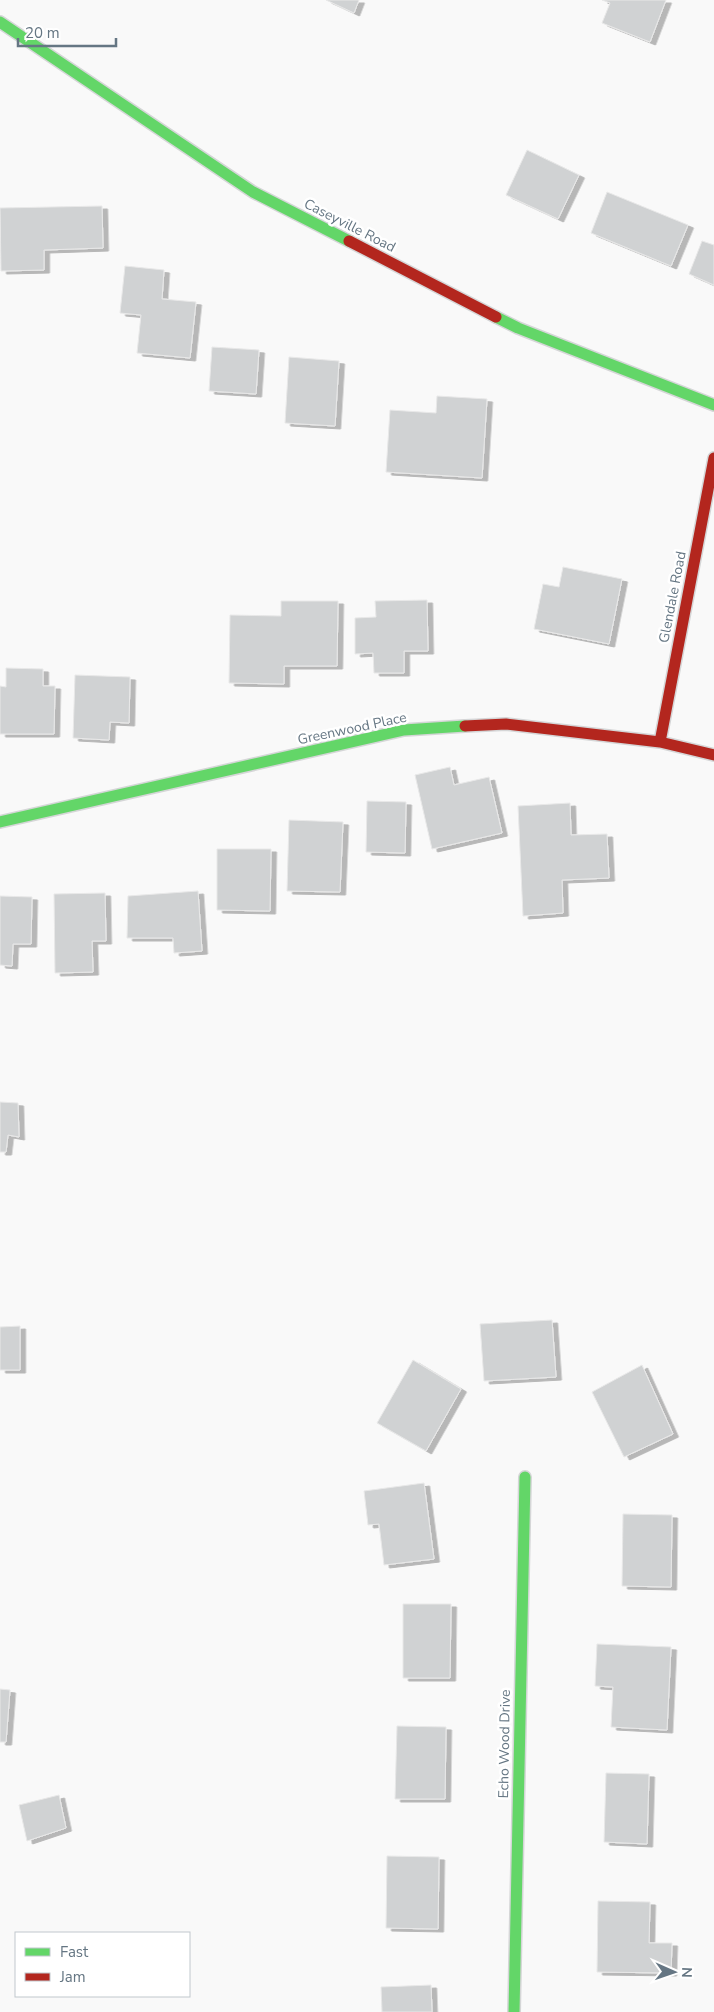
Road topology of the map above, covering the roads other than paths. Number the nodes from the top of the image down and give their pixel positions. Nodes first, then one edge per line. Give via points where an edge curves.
1 (0, 22) edge
2 (714, 405) edge
3 (714, 458) edge
4 (660, 742) junction
5 (714, 755) edge
6 (0, 822) edge
7 (525, 1477) dead end
8 (514, 2012) edge

1 - 2 street, Caseyville Road via 254,192 518,328
3 - 4 street, Glendale Road
4 - 5 street, Greenwood Place
4 - 6 street, Greenwood Place via 506,724 404,730
7 - 8 street, Echo Wood Drive

